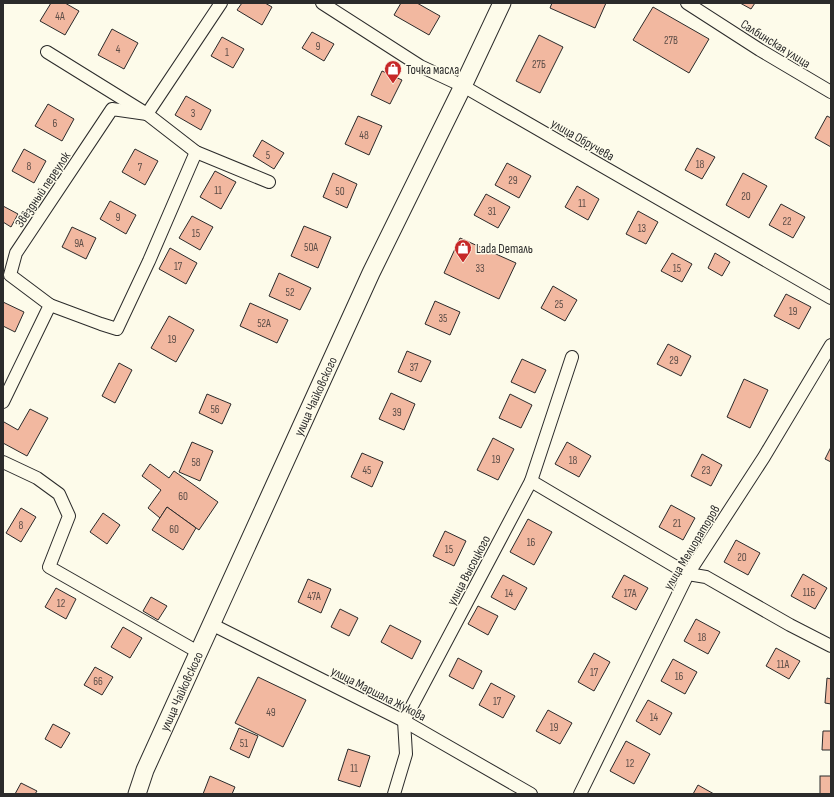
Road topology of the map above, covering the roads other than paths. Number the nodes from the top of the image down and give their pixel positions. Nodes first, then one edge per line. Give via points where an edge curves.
1 (221, 3) edge
2 (322, 3) edge
3 (502, 3) edge
4 (687, 3) edge
5 (47, 52) dead end
6 (463, 86) junction
7 (831, 92) edge
8 (147, 114) junction
9 (196, 152) junction
10 (269, 182) dead end
11 (831, 298) edge
12 (50, 305) junction
13 (831, 345) edge
14 (572, 357) dead end
15 (3, 402) edge
16 (3, 462) edge
17 (531, 481) junction
18 (688, 574) junction
19 (211, 624) junction
20 (831, 646) edge
21 (198, 652) junction
22 (404, 720) junction
23 (137, 794) edge
24 (394, 794) edge
25 (531, 794) edge
26 (580, 794) edge

1 - 8 street
2 - 6 street, улица Обручева via 420,66
3 - 6 main road, улица Чайковского
4 - 7 street, Салбинская улица
5 - 8 street, Звёздный переулок
6 - 11 street, улица Обручева
6 - 19 main road, улица Чайковского via 371,273
8 - 9 street, Звёздный переулок
8 - 12 street, Звёздный переулок via 112,109 16,253 10,275
9 - 10 street, Звёздный переулок
9 - 12 street, Звёздный переулок via 117,329
12 - 15 street
13 - 18 street, улица Мелиораторов via 764,457
14 - 17 street, улица Высоцкого
16 - 21 street via 37,478 59,494 69,516 49,567
17 - 18 street
17 - 22 street, улица Высоцкого
18 - 20 street via 706,577
18 - 26 street, улица Мелиораторов
19 - 21 main road, улица Чайковского
19 - 22 street, улица Маршала Жукова
21 - 23 main road, улица Чайковского via 145,770
22 - 24 street via 406,754
22 - 25 street, улица Маршала Жукова

